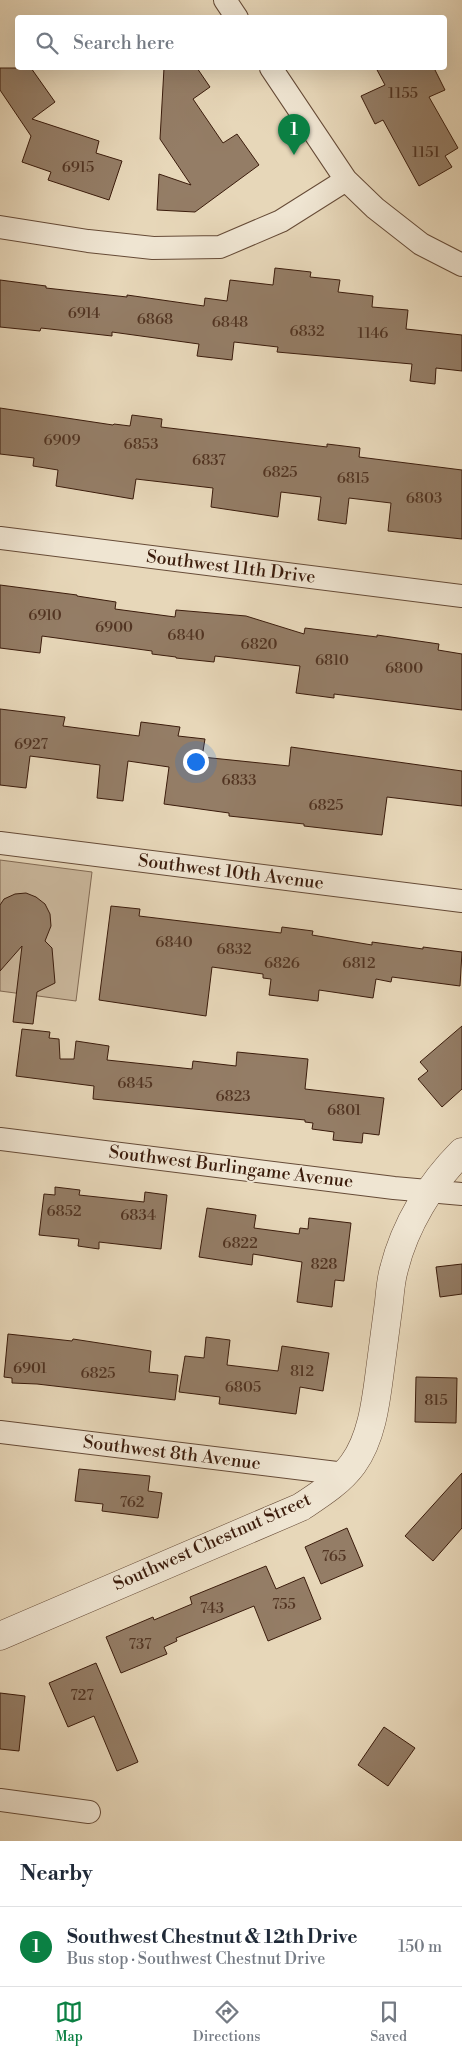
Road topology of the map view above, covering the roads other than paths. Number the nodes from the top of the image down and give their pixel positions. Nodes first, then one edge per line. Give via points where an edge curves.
1 (225, 0) edge
2 (235, 15) edge
3 (272, 70) edge
4 (346, 180) junction
5 (0, 227) edge
6 (462, 265) edge
7 (0, 538) edge
8 (462, 596) edge
9 (0, 843) edge
10 (462, 901) edge
11 (0, 1139) edge
12 (462, 1152) edge
13 (430, 1191) junction
14 (462, 1194) edge
15 (0, 1432) edge
16 (345, 1474) junction
17 (0, 1636) edge
18 (0, 1800) edge
19 (89, 1812) dead end

1 - 2 street
3 - 4 street
4 - 5 street via 281,221 220,247 153,248 88,242
4 - 6 street via 421,244
7 - 8 street, Southwest 11th Drive
9 - 10 street, Southwest 10th Avenue
11 - 13 street, Southwest Burlingame Avenue
12 - 13 street, Southwest Chestnut Street
13 - 14 street, Southwest Burlingame Avenue
13 - 16 street, Southwest Chestnut Street via 408,1229 393,1270 377,1395 367,1436
15 - 16 street, Southwest 8th Avenue
16 - 17 street, Southwest Chestnut Street via 301,1507
18 - 19 street

